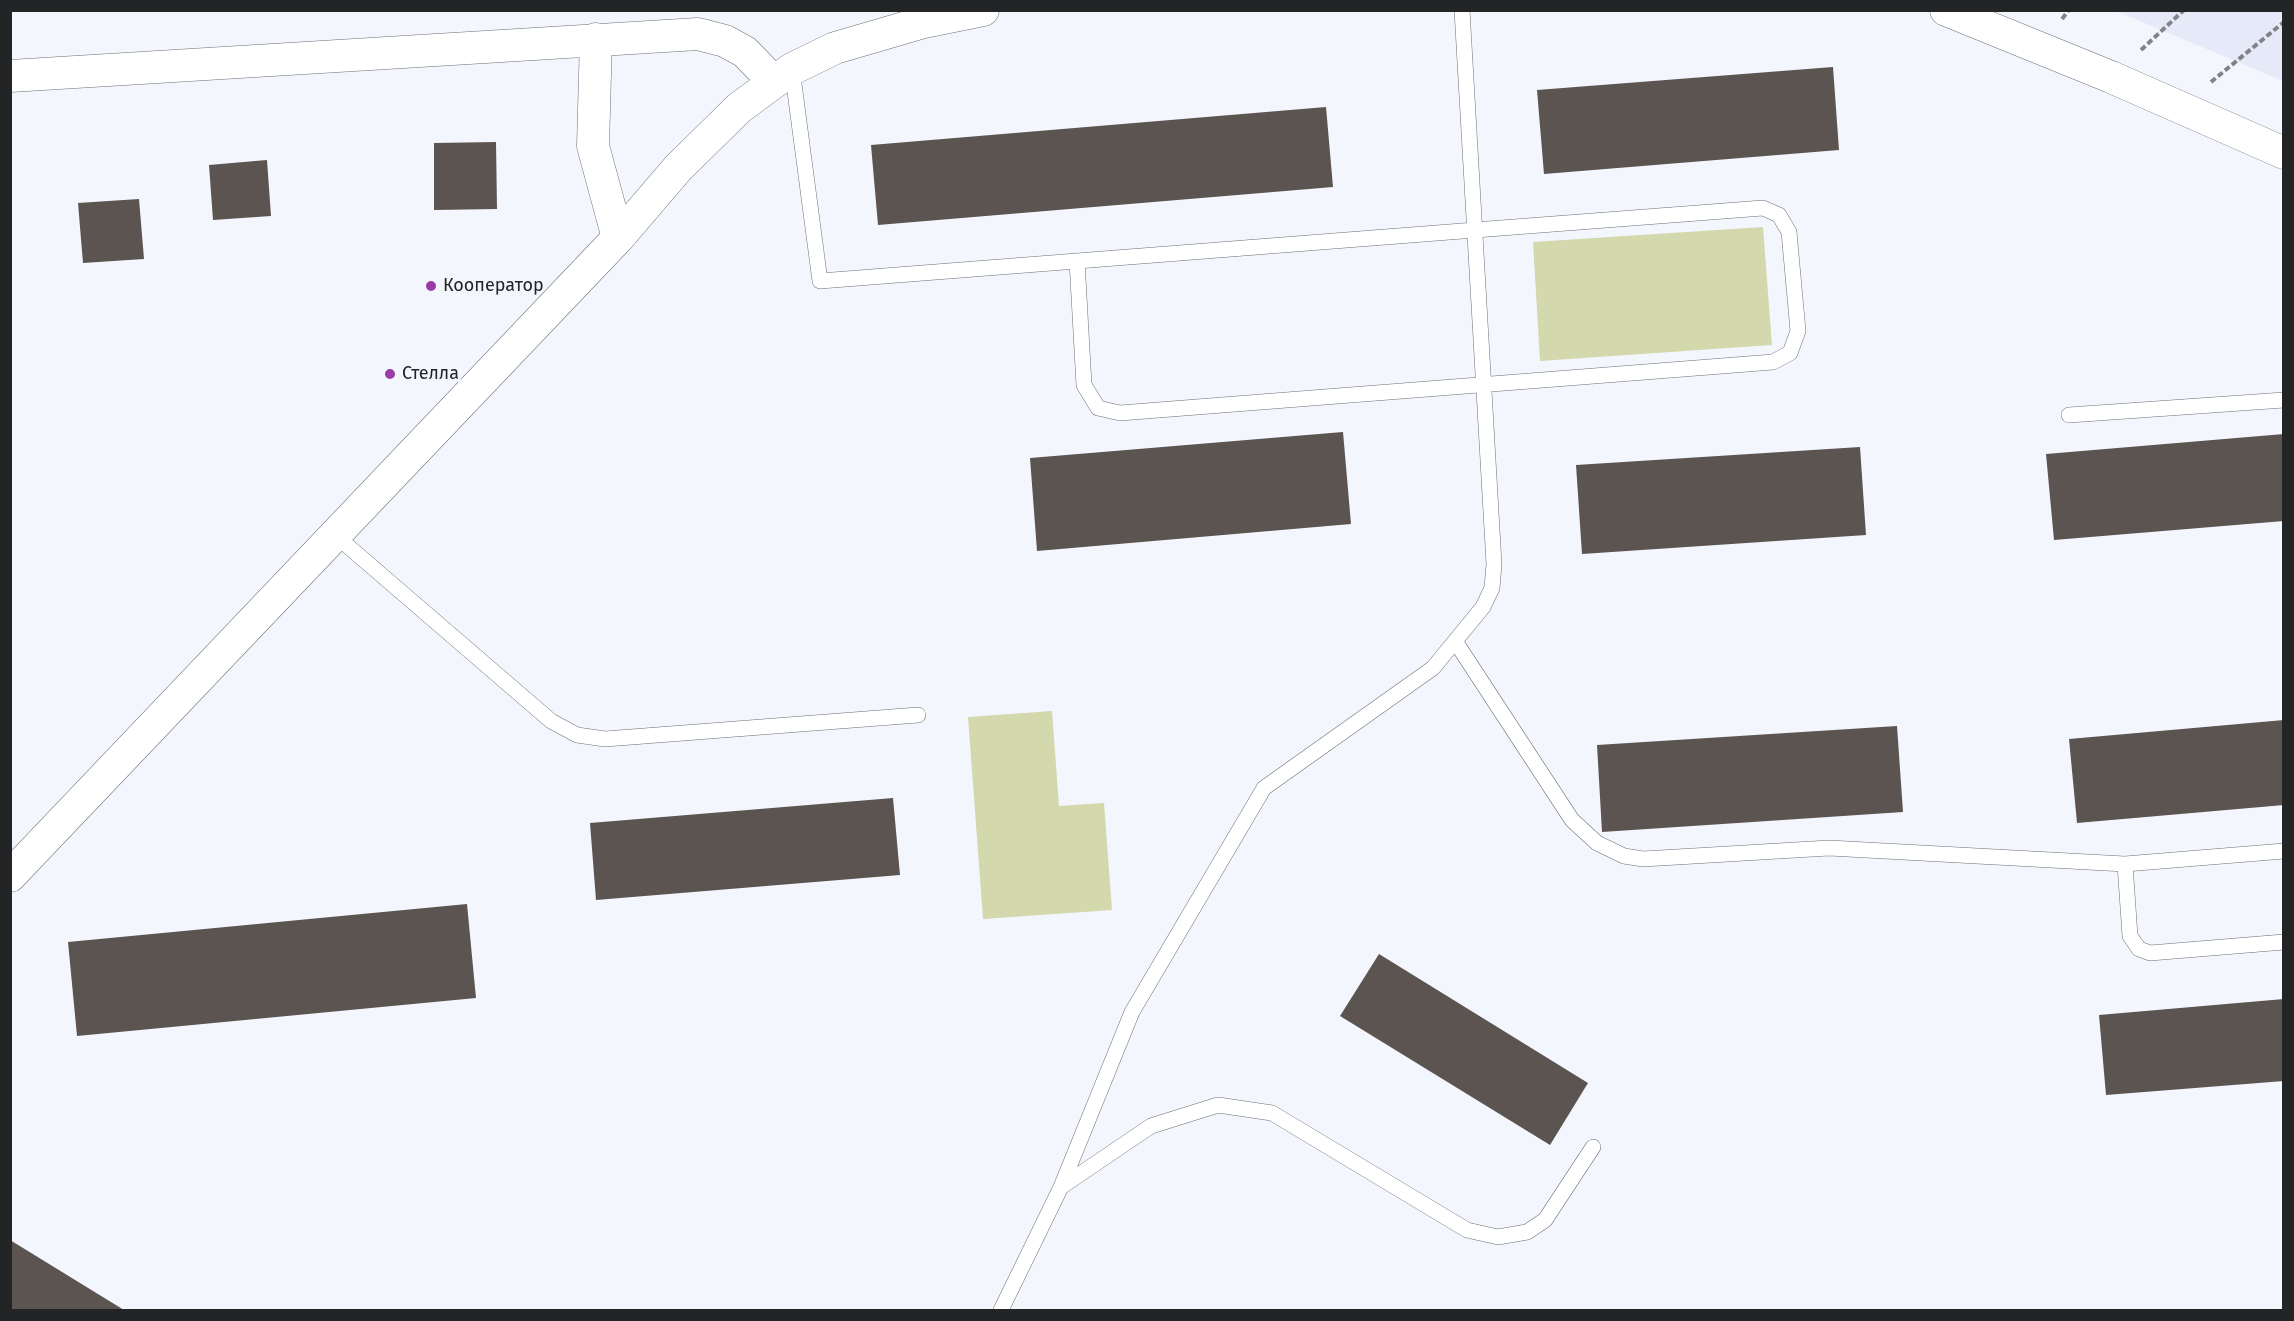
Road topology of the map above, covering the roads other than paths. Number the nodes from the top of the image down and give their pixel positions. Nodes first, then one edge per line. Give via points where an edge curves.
1 (983, 10) edge
2 (1462, 10) edge
3 (1946, 10) edge
4 (923, 16) edge
5 (695, 22) edge
6 (596, 39) junction
7 (10, 76) edge
8 (783, 76) junction
9 (2283, 153) edge
10 (1475, 230) junction
11 (618, 238) junction
12 (1077, 261) junction
13 (1484, 384) junction
14 (2283, 400) edge
15 (2069, 415) dead end
16 (335, 535) junction
17 (1455, 641) junction
18 (918, 715) dead end
19 (2283, 850) edge
20 (2125, 864) junction
21 (14, 868) edge
22 (2283, 942) edge
23 (1593, 1147) dead end
24 (1061, 1187) junction
25 (1001, 1311) edge

1 - 4 street
2 - 10 lane
3 - 9 street
4 - 8 street via 835,48
5 - 6 street
5 - 8 street
6 - 7 street
6 - 11 street via 593,146
8 - 11 street via 739,108 678,168
8 - 12 lane via 820,281
10 - 12 lane
10 - 13 lane
10 - 13 lane via 1763,208 1779,215 1789,232 1798,331 1790,353 1773,362
11 - 16 street
12 - 13 lane via 1084,385 1098,408 1120,413
13 - 17 lane via 1494,564 1483,608
14 - 15 lane
16 - 18 lane via 550,721 576,735 605,739
16 - 21 street
17 - 20 lane via 1572,820 1597,843 1624,856 1643,859 1829,848
17 - 24 lane via 1433,668 1264,788 1132,1012
19 - 20 lane
20 - 22 lane via 2130,936 2139,949 2150,953
23 - 24 lane via 1545,1220 1527,1232 1498,1237 1467,1230 1272,1113 1218,1105 1151,1126
24 - 25 lane

